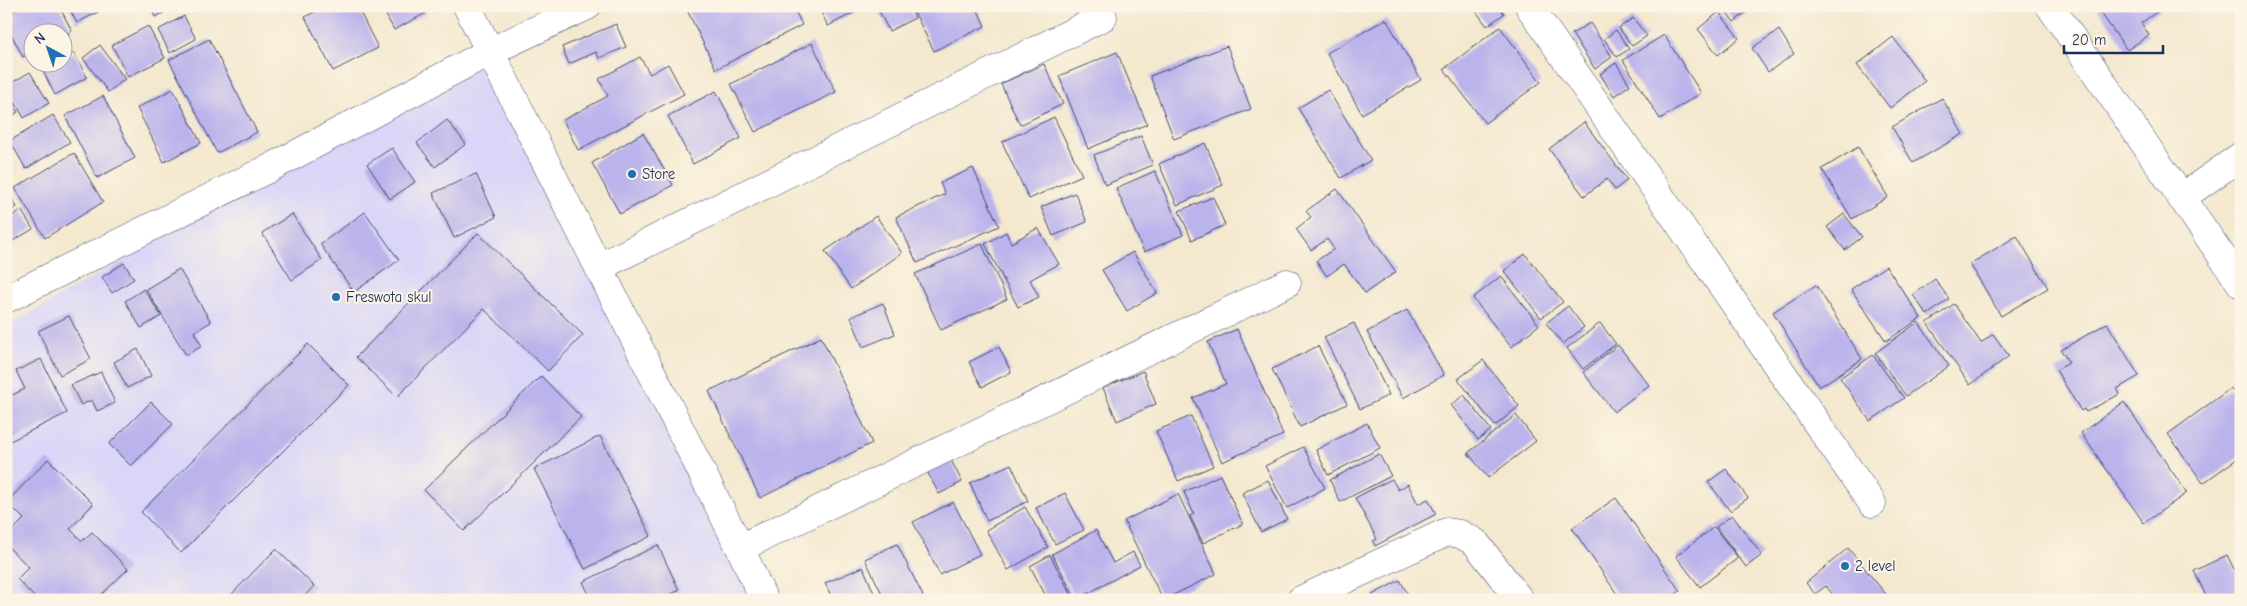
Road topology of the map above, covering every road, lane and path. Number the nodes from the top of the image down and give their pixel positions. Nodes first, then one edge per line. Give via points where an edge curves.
1 (467, 6) edge
2 (587, 6) edge
3 (1529, 6) edge
4 (2050, 6) edge
5 (1103, 17) dead end
6 (489, 52) junction
7 (2241, 156) edge
8 (2181, 198) junction
9 (599, 267) junction
10 (1288, 283) dead end
11 (2241, 284) edge
12 (6, 299) edge
13 (1872, 503) dead end
14 (740, 548) junction
15 (764, 600) edge
16 (1301, 600) edge
17 (1520, 600) edge

1 - 6 street
2 - 6 street
3 - 13 street
4 - 8 street
5 - 9 street
6 - 9 street
6 - 12 street via 270,168
7 - 8 street
8 - 11 street
9 - 14 street
10 - 14 street
14 - 15 street
16 - 17 street via 1447,532 1475,542

